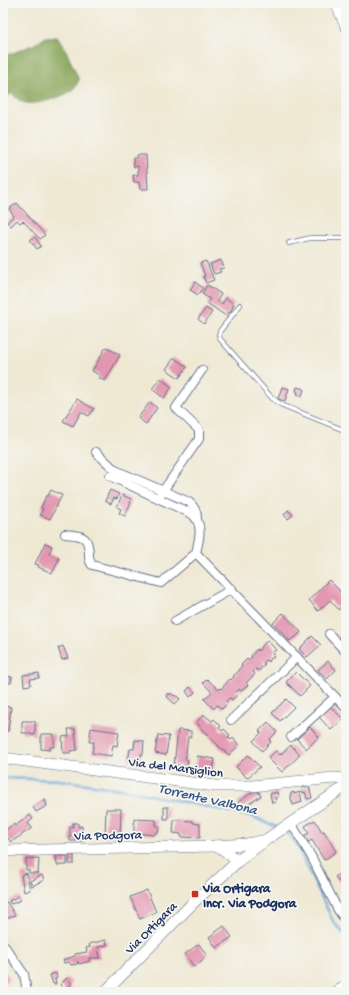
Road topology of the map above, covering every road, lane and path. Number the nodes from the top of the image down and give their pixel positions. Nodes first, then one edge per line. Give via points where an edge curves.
1 (336, 3) edge
2 (346, 26) edge
3 (346, 238) edge
4 (289, 243) dead end
5 (240, 305) dead end
6 (202, 370) dead end
7 (346, 431) edge
8 (96, 452) dead end
9 (110, 476) dead end
10 (163, 491) junction
11 (158, 498) junction
12 (197, 518) junction
13 (65, 534) dead end
14 (196, 553) junction
15 (232, 589) junction
16 (176, 620) dead end
17 (329, 634) dead end
18 (346, 652) edge
19 (297, 657) junction
20 (335, 697) junction
21 (346, 708) edge
22 (232, 720) dead end
23 (291, 737) dead end
24 (3, 758) edge
25 (346, 779) edge
26 (346, 786) edge
27 (289, 825) junction
28 (271, 837) junction
29 (233, 845) junction
30 (214, 846) junction
31 (3, 851) edge
32 (240, 860) junction
33 (346, 922) edge
34 (3, 944) edge
35 (346, 984) edge
36 (27, 992) edge
37 (105, 992) edge
38 (335, 992) edge

1 - 2 main road
3 - 4 lane via 310,238
5 - 7 lane via 220,331 220,340 272,398 282,405
6 - 10 street via 176,408 199,430 199,439
8 - 10 street via 115,470
9 - 11 street
10 - 11 street
10 - 12 street via 194,506
11 - 12 street
12 - 14 street via 200,530
13 - 14 street via 86,538 92,565 161,582
14 - 15 street
15 - 16 street
15 - 19 street
17 - 18 street
19 - 20 street
19 - 22 street
20 - 21 street
20 - 23 street
24 - 25 main road, Via del Marsiglion via 221,786
26 - 27 main road, Via Ortigara
27 - 28 main road, Via Ortigara
27 - 33 street via 311,856
28 - 29 main road, Via Podgora via 257,842
28 - 32 main road, Via Ortigara
29 - 30 main road, Via Podgora
29 - 32 main road via 240,851
30 - 31 main road, Via Podgora
30 - 32 main road
32 - 37 main road, Via Ortigara via 195,901
34 - 36 street via 24,974
35 - 38 street

